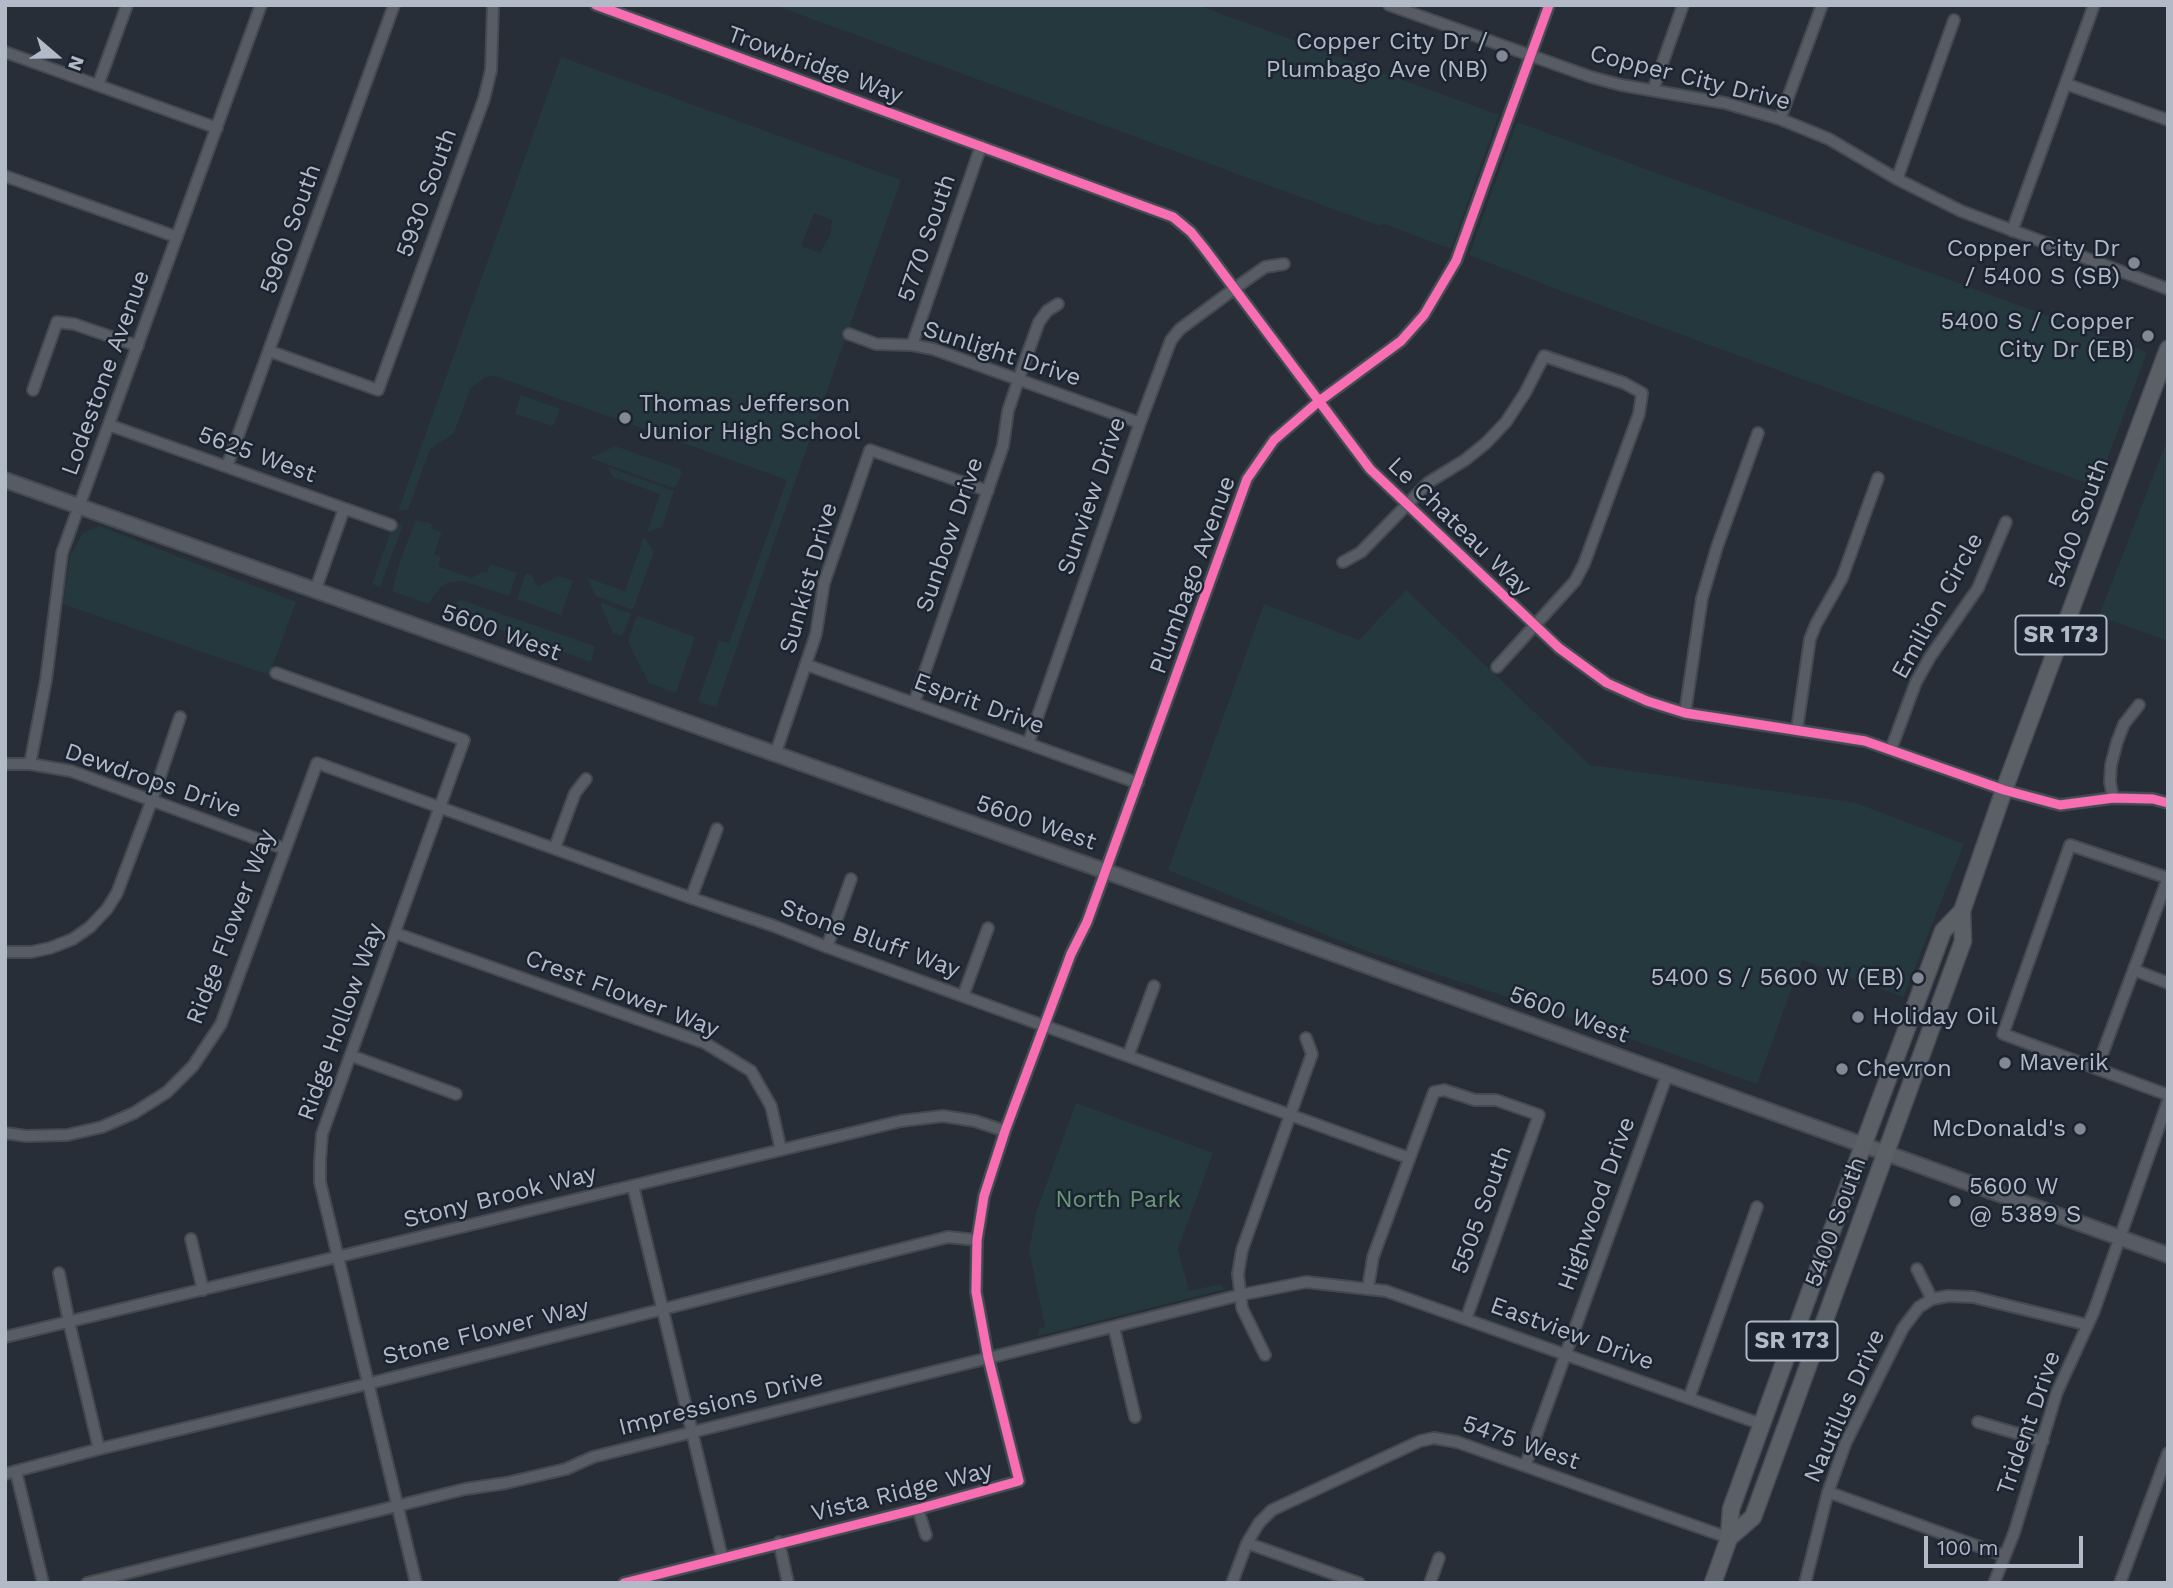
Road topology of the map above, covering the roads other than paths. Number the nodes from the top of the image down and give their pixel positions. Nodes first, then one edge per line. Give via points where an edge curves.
1 (127, 5) edge
2 (261, 5) edge
3 (394, 5) edge
4 (493, 5) edge
5 (596, 5) edge
6 (1389, 5) edge
7 (1549, 5) edge
8 (1683, 5) edge
9 (1822, 5) edge
10 (2094, 5) edge
11 (1414, 10) edge
12 (1954, 20) dead end
13 (5, 52) edge
14 (1531, 57) junction
15 (2066, 84) junction
16 (98, 85) junction
17 (1653, 90) junction
18 (1780, 119) junction
19 (2168, 120) edge
20 (217, 128) junction
21 (981, 146) junction
22 (5, 176) edge
23 (1897, 179) junction
24 (2012, 231) junction
25 (177, 237) junction
26 (1284, 264) dead end
27 (1233, 289) junction
28 (2168, 289) edge
29 (1058, 304) dead end
30 (849, 334) dead end
31 (912, 345) junction
32 (138, 346) junction
33 (2168, 349) edge
34 (268, 351) junction
35 (1018, 379) junction
36 (33, 390) dead end
37 (1318, 402) junction
38 (1140, 423) junction
39 (109, 425) junction
40 (1758, 433) dead end
41 (227, 466) junction
42 (1878, 478) dead end
43 (5, 480) edge
44 (988, 491) junction
45 (1407, 504) junction
46 (80, 507) junction
47 (344, 509) junction
48 (2007, 522) dead end
49 (391, 525) dead end
50 (1343, 562) dead end
51 (316, 590) junction
52 (1536, 625) junction
53 (807, 665) junction
54 (1497, 667) dead end
55 (276, 673) dead end
56 (914, 703) junction
57 (2139, 705) dead end
58 (1685, 713) junction
59 (180, 717) dead end
60 (1797, 729) junction
61 (1028, 744) junction
62 (1891, 749) junction
63 (775, 755) junction
64 (317, 763) joint
65 (5, 764) edge
66 (30, 764) junction
67 (586, 779) dead end
68 (1138, 783) junction
69 (2004, 790) junction
70 (2113, 798) junction
71 (152, 800) junction
72 (2168, 803) edge
73 (441, 807) junction
74 (717, 829) dead end
75 (555, 847) junction
76 (285, 849) junction
77 (1105, 871) junction
78 (2168, 878) edge
79 (851, 879) dead end
80 (691, 898) junction
81 (1962, 911) junction
82 (988, 928) dead end
83 (396, 933) junction
84 (827, 947) junction
85 (5, 952) edge
86 (2134, 970) junction
87 (2168, 983) edge
88 (1154, 986) dead end
89 (963, 996) junction
90 (1045, 1026) junction
91 (1306, 1038) dead end
92 (352, 1056) junction
93 (1128, 1056) junction
94 (2097, 1068) junction
95 (1667, 1075) junction
96 (456, 1094) dead end
97 (2168, 1098) edge
98 (1290, 1115) junction
99 (1006, 1131) junction
100 (5, 1133) edge
101 (1863, 1146) junction
102 (781, 1150) junction
103 (1886, 1154) junction
104 (1409, 1158) junction
105 (633, 1186) junction
106 (1757, 1207) dead end
107 (2120, 1238) junction
108 (191, 1239) dead end
109 (977, 1240) junction
110 (2168, 1255) edge
111 (338, 1258) junction
112 (1917, 1269) dead end
113 (60, 1273) dead end
114 (1368, 1288) junction
115 (203, 1290) junction
116 (1240, 1295) junction
117 (1932, 1299) junction
118 (664, 1309) junction
119 (1466, 1319) junction
120 (68, 1322) junction
121 (2088, 1325) junction
122 (1114, 1328) junction
123 (5, 1337) edge
124 (1565, 1354) junction
125 (1265, 1355) dead end
126 (988, 1357) junction
127 (367, 1384) junction
128 (1689, 1398) junction
129 (1135, 1417) dead end
130 (1978, 1422) dead end
131 (1761, 1424) junction
132 (694, 1432) junction
133 (2043, 1441) junction
134 (100, 1448) junction
135 (2168, 1453) edge
136 (1525, 1466) junction
137 (10, 1473) edge
138 (1828, 1492) junction
139 (397, 1507) junction
140 (918, 1509) junction
141 (926, 1535) dead end
142 (1729, 1538) junction
143 (779, 1542) junction
144 (1247, 1543) junction
145 (722, 1556) junction
146 (2006, 1556) junction
147 (1439, 1558) dead end
148 (640, 1581) edge
149 (43, 1583) edge
150 (87, 1583) edge
151 (416, 1583) edge
152 (624, 1583) edge
153 (788, 1583) edge
154 (1231, 1583) edge
155 (1359, 1583) edge
156 (1430, 1583) edge
157 (1713, 1583) edge
158 (1805, 1583) edge
159 (1994, 1583) edge
160 (2120, 1583) edge

1 - 16 street
2 - 20 street, Lodestone Avenue
3 - 34 street, 5960 South
4 - 34 street, 5930 South via 491,70 484,99 377,390
5 - 21 street, Trowbridge Way
6 - 11 street, Copper City Drive
7 - 14 street, Plumbago Avenue
8 - 17 street
9 - 18 street
10 - 15 street
11 - 14 street, Copper City Drive
12 - 23 street
13 - 16 street
14 - 17 street, Copper City Drive via 1591,77
14 - 37 street, Plumbago Avenue via 1455,261 1424,315 1392,348
15 - 19 street
15 - 24 street
16 - 20 street
17 - 18 street, Copper City Drive
18 - 23 street, Copper City Drive via 1829,139
20 - 25 street, Lodestone Avenue
21 - 27 street, Le Chateau Way via 1173,217 1191,232
21 - 31 street, 5770 South
22 - 25 street
23 - 24 street, Copper City Drive
24 - 28 street, Copper City Drive
25 - 32 street, Lodestone Avenue
26 - 27 street, Sunview Drive via 1265,267
27 - 37 street, Le Chateau Way
27 - 38 street, Sunview Drive via 1171,340
29 - 35 street, Sunbow Drive via 1039,322
30 - 31 street, Sunlight Drive via 876,344
31 - 35 street, Sunlight Drive
32 - 36 street via 57,322
32 - 39 street, Lodestone Avenue
33 - 69 main road, 5400 South / SR 173
34 - 41 street, 5960 South
35 - 38 street, Sunlight Drive
35 - 44 street, Sunbow Drive
37 - 45 street, Le Chateau Way via 1370,469
37 - 68 street, Plumbago Avenue via 1274,440 1247,479
38 - 61 street, Sunview Drive
39 - 41 street, 5625 West
39 - 46 street, Lodestone Avenue
40 - 58 street via 1702,598
41 - 47 street, 5625 West
42 - 60 street via 1842,578 1810,639
43 - 46 main road, 5600 West
44 - 53 street, Sunkist Drive via 870,450 824,583
44 - 56 street, Sunbow Drive
45 - 50 street via 1361,552
45 - 52 street, Le Chateau Way
45 - 52 street via 1506,422 1544,356 1642,393 1639,414 1584,564 1566,594
46 - 51 main road, 5600 West
46 - 66 street, Lodestone Avenue via 62,553
47 - 49 street, 5625 West
47 - 51 street
48 - 62 street, Emilion Circle via 1978,588 1916,682
51 - 63 main road, 5600 West
52 - 54 street
52 - 58 street, Le Chateau Way via 1574,661 1607,683
53 - 56 street, Esprit Drive
53 - 63 street, Sunkist Drive
55 - 73 street, Ridge Hollow Way via 464,740
56 - 61 street, Esprit Drive
57 - 70 street via 2117,742 2111,765
58 - 60 street, Le Chateau Way
59 - 71 street
60 - 62 street, Le Chateau Way
61 - 68 street, Esprit Drive
62 - 69 street, Le Chateau Way
63 - 77 main road, 5600 West
64 - 73 street, Stone Bluff Way
64 - 76 street, Ridge Flower Way
65 - 66 street, Dewdrops Drive
66 - 71 street, Dewdrops Drive via 71,771
67 - 75 street via 575,793
68 - 77 street, Plumbago Avenue
69 - 70 street, Le Chateau Way via 2060,805
69 - 81 main road, 5400 South / SR 173
70 - 72 street, Le Chateau Way
71 - 76 street, Dewdrops Drive
71 - 85 street via 117,893 90,927 50,948
73 - 75 street, Stone Bluff Way
73 - 83 street, Ridge Hollow Way
74 - 80 street
75 - 80 street, Stone Bluff Way
76 - 100 street, Ridge Flower Way via 221,1024 193,1066 167,1092 102,1127 67,1136
77 - 90 street, Vista Ridge Way
77 - 95 main road, 5600 West
78 - 86 street
78 - 94 street via 2070,845 2003,1034
79 - 84 street
80 - 84 street, Stone Bluff Way
81 - 101 main road, 5400 South / SR 173 via 1943,931
81 - 103 main road, 5400 South / SR 173 via 1963,941
82 - 89 street
83 - 92 street, Ridge Hollow Way
83 - 102 street, Crest Flower Way via 705,1043 751,1071 771,1106
84 - 89 street, Stone Bluff Way
86 - 87 street
86 - 94 street
88 - 93 street
89 - 90 street, Stone Bluff Way
90 - 93 street, Stone Bluff Way
90 - 99 street, Vista Ridge Way
91 - 98 street via 1312,1055
92 - 96 street
92 - 111 street, Ridge Hollow Way via 322,1134 320,1161 320,1182
93 - 98 street, Stone Bluff Way
94 - 97 street
95 - 101 main road, 5600 West
95 - 124 street, Highwood Drive
97 - 107 street, Trident Drive
98 - 104 street, Stone Bluff Way
98 - 116 street via 1242,1250
99 - 102 street, Stony Brook Way via 943,1116 901,1121
99 - 109 street, Vista Ridge Way via 984,1196
101 - 103 main road, 5600 West
101 - 131 main road, 5400 South / SR 173
102 - 105 street, Stony Brook Way
103 - 107 main road, 5600 West
103 - 142 main road, 5400 South / SR 173 via 1753,1517
104 - 114 street via 1373,1257
104 - 119 street, 5505 South via 1433,1092 1496,1100 1539,1115
105 - 111 street, Stony Brook Way
105 - 118 street
106 - 128 street
107 - 110 main road, 5600 West
107 - 121 street, Trident Drive
108 - 115 street
109 - 118 street, Stone Flower Way via 948,1237
109 - 126 street, Vista Ridge Way via 976,1292
111 - 115 street, Stony Brook Way
111 - 127 street, Ridge Hollow Way
112 - 117 street
113 - 120 street
114 - 116 street, Impressions Drive via 1306,1282
114 - 119 street, Eastview Drive
115 - 120 street, Stony Brook Way
116 - 122 street, Impressions Drive
116 - 125 street
117 - 121 street via 1973,1297
117 - 138 street, Nautilus Drive via 1919,1307 1903,1328 1846,1442
118 - 127 street, Stone Flower Way
118 - 132 street
119 - 124 street, Eastview Drive
120 - 123 street, Stony Brook Way
120 - 134 street
121 - 133 street, Trident Drive via 2057,1392
122 - 126 street, Impressions Drive
122 - 129 street
124 - 128 street, Eastview Drive
124 - 136 street, Highwood Drive
126 - 132 street, Impressions Drive
126 - 140 street, Vista Ridge Way via 1019,1481
127 - 134 street, Stone Flower Way
127 - 139 street, Ridge Hollow Way
128 - 131 street, Eastview Drive
130 - 133 street
131 - 142 main road, 5400 South / SR 173 via 1731,1508
132 - 139 street, Impressions Drive via 593,1457 566,1469
132 - 145 street
133 - 146 street, Trident Drive
134 - 137 street, Stone Flower Way
135 - 160 street
136 - 142 street, 5475 West
136 - 144 street, 5475 West via 1457,1442 1420,1441 1272,1510
137 - 149 street
138 - 146 street
138 - 158 street, Nautilus Drive
139 - 150 street, Impressions Drive
139 - 151 street, Ridge Hollow Way
140 - 141 street
140 - 143 street, Vista Ridge Way
142 - 157 main road, 5400 South / SR 173
143 - 145 street, Vista Ridge Way
143 - 153 street
144 - 154 street, 5475 West
144 - 155 street
145 - 148 street, Vista Ridge Way
146 - 159 street, Trident Drive
147 - 156 street
148 - 152 street, Vista Ridge Way

